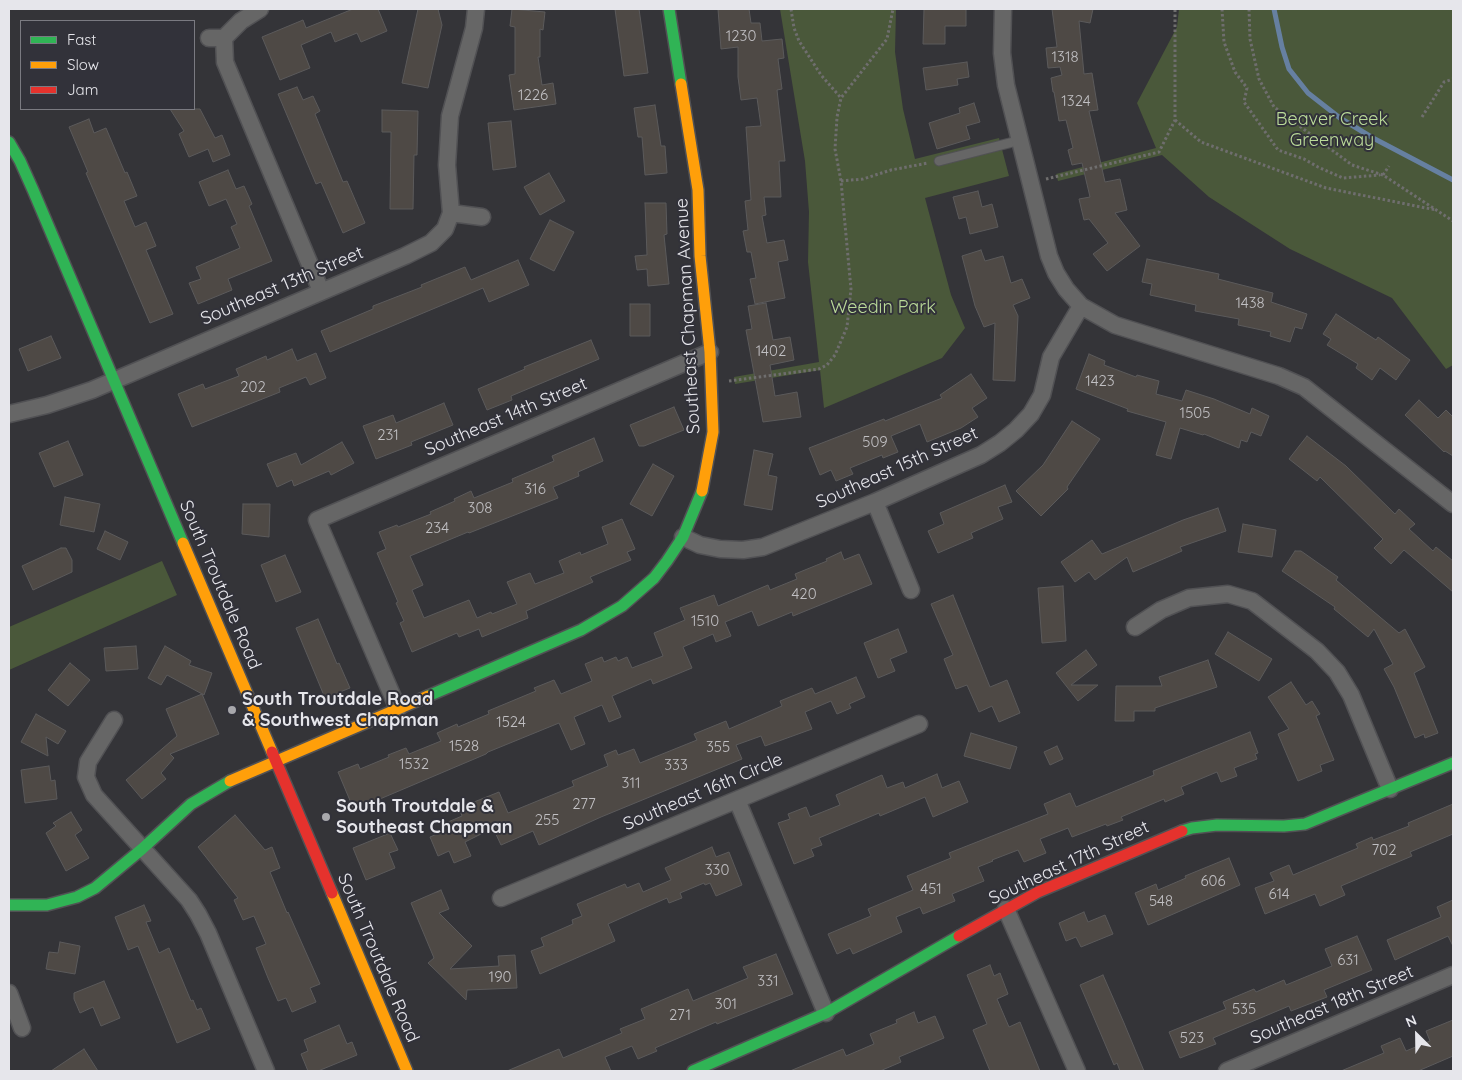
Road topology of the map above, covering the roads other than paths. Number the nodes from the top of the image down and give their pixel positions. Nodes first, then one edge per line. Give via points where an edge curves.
1 (260, 9) edge
2 (476, 9) edge
3 (669, 9) edge
4 (1003, 9) edge
5 (1021, 140) junction
6 (9, 142) edge
7 (939, 160) road end
8 (451, 212) junction
9 (482, 217) dead end
10 (321, 291) junction
11 (1081, 306) junction
12 (710, 352) junction
13 (114, 380) junction
14 (9, 414) edge
15 (875, 502) junction
16 (1453, 504) edge
17 (682, 537) junction
18 (911, 590) dead end
19 (1135, 626) dead end
20 (398, 709) junction
21 (114, 720) dead end
22 (919, 724) dead end
23 (276, 762) junction
24 (1453, 763) edge
25 (1390, 789) junction
26 (737, 800) junction
27 (142, 849) junction
28 (501, 898) dead end
29 (9, 905) edge
30 (1006, 909) junction
31 (1453, 975) edge
32 (9, 993) edge
33 (826, 1014) junction
34 (22, 1028) dead end
35 (266, 1071) edge
36 (407, 1071) edge
37 (693, 1071) edge
38 (1076, 1071) edge
39 (1227, 1071) edge

1 - 10 street via 217,38
2 - 8 street via 474,28 450,116 447,165
3 - 12 street, Southeast Chapman Avenue via 698,190 700,256
4 - 5 street via 1002,53 1006,85
5 - 7 lane
5 - 11 street via 1049,256 1066,289
6 - 13 street, South Troutdale Road via 33,190
8 - 9 street
8 - 10 street, Southeast 13th Street via 445,230 431,243
10 - 13 street, Southeast 13th Street
11 - 15 street, Southeast 15th Street via 1051,357 1042,395 1016,430 981,455
11 - 16 street via 1114,325 1279,376 1304,387
12 - 17 street, Southeast Chapman Avenue via 713,432 709,459 699,502
12 - 20 street, Southeast 14th Street via 317,520
13 - 14 street, Southeast 13th Street via 47,405
13 - 23 street, South Troutdale Road
15 - 17 street, Southeast 15th Street via 763,547 720,549
15 - 18 street
17 - 20 street, Southeast Chapman Avenue via 654,578 604,617
19 - 25 street via 1189,598 1228,594 1252,601 1317,651 1337,672 1351,694
20 - 23 street, Southeast Chapman Avenue
21 - 27 street via 88,762 86,776 94,794
22 - 26 street, Southeast 16th Circle
23 - 27 street, Southeast Chapman Avenue via 205,794
23 - 36 street, South Troutdale Road
24 - 25 street, Southeast 17th Street
25 - 30 street, Southeast 17th Street via 1305,824 1192,828 1038,892
26 - 28 street, Southeast 16th Circle
26 - 33 street
27 - 29 street, Southeast Chapman Avenue via 94,888 77,897 47,905
27 - 35 street via 198,914
30 - 33 street, Southeast 17th Street
30 - 38 street
31 - 39 street, Southeast 18th Street
32 - 34 street
33 - 37 street, Southeast 17th Street

